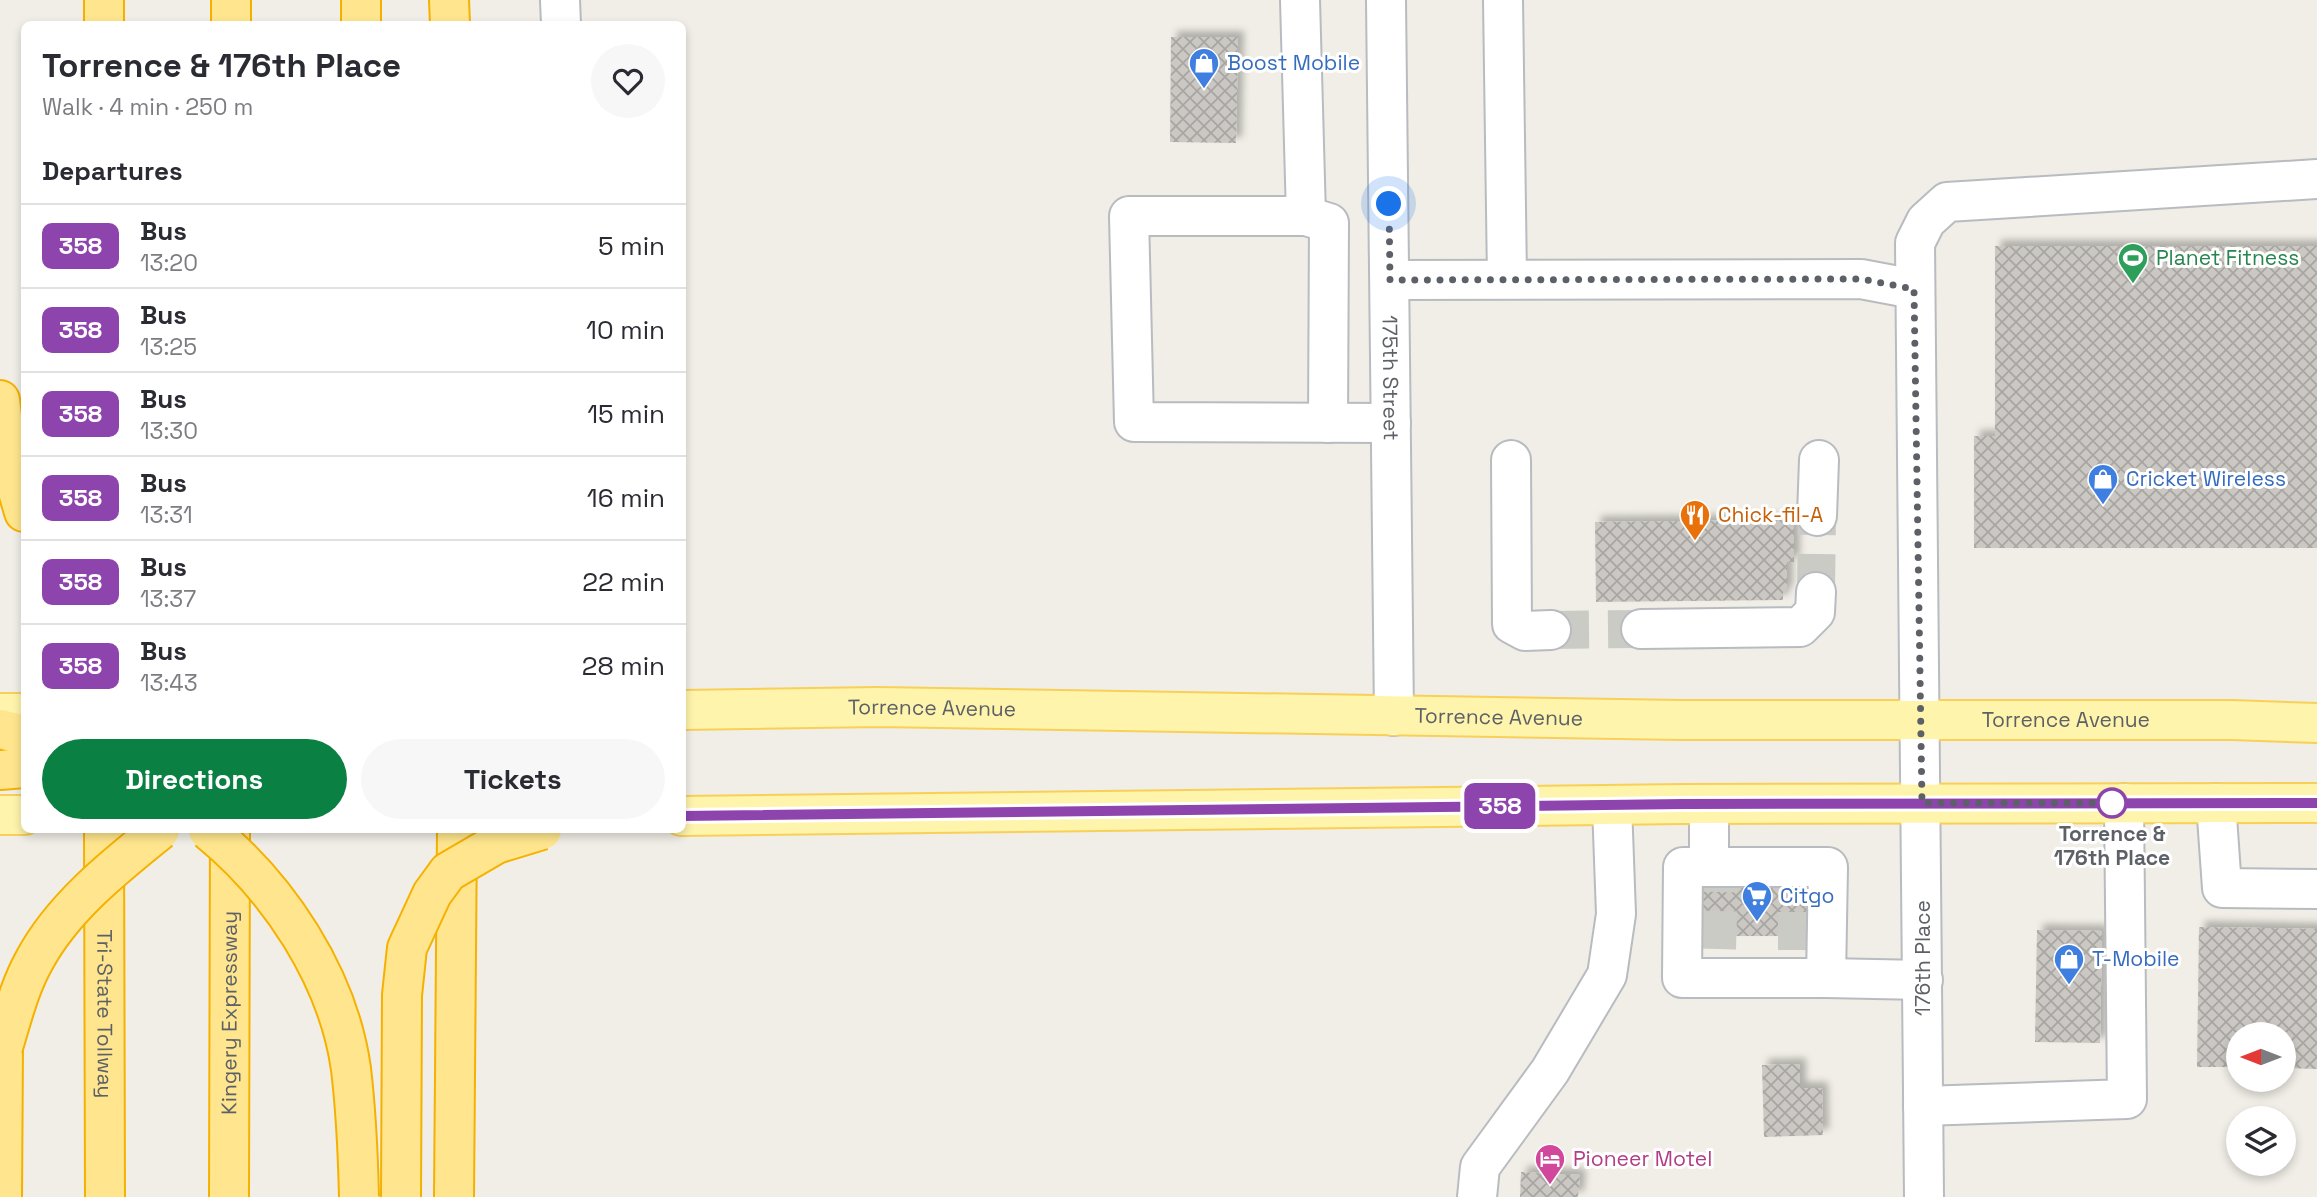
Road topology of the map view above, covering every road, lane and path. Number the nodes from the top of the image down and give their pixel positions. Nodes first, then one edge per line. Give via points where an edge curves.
1 (104, 0) edge
2 (231, 0) edge
3 (361, 0) edge
4 (449, 0) edge
5 (560, 0) edge
6 (1300, 0) edge
7 (1386, 0) edge
8 (1503, 0) edge
9 (104, 21) edge
10 (231, 21) edge
11 (361, 21) edge
12 (450, 21) edge
13 (561, 21) edge
14 (2317, 179) edge
15 (1306, 216) junction
16 (1507, 278) junction
17 (1390, 280) junction
18 (1914, 289) junction
19 (0, 400) edge
20 (1328, 423) junction
21 (1391, 423) junction
22 (1511, 460) dead end
23 (1819, 460) dead end
24 (21, 502) edge
25 (1818, 516) tunnel mouth
26 (1816, 592) tunnel mouth
27 (1641, 629) tunnel mouth
28 (1551, 630) tunnel mouth
29 (686, 710) edge
30 (0, 713) edge
31 (21, 713) edge
32 (1394, 716) junction
33 (1919, 720) junction
34 (2317, 723) edge
35 (0, 729) edge
36 (21, 734) edge
37 (21, 768) edge
38 (0, 770) edge
39 (1922, 803) junction
40 (2124, 803) junction
41 (2216, 803) junction
42 (2317, 803) edge
43 (1709, 804) junction
44 (1612, 805) junction
45 (0, 815) edge
46 (21, 815) edge
47 (686, 816) edge
48 (104, 833) edge
49 (157, 833) edge
50 (211, 833) edge
51 (230, 833) edge
52 (457, 833) edge
53 (532, 833) edge
54 (1716, 871) junction
55 (2317, 889) edge
56 (1807, 969) junction
57 (1923, 980) junction
58 (2, 1040) edge
59 (1923, 1106) junction
60 (2, 1197) edge
61 (105, 1197) edge
62 (229, 1197) edge
63 (359, 1197) edge
64 (401, 1197) edge
65 (454, 1197) edge
66 (1477, 1197) edge
67 (1924, 1197) edge

1 - 9 highway
2 - 10 highway
3 - 11 highway
4 - 12 highway
5 - 13 street
6 - 15 street
7 - 17 street, 175th Street
8 - 16 street
14 - 18 street, 176th Place via 1947,202 1926,221 1914,243
15 - 20 street via 1329,223
15 - 20 street via 1129,216 1134,422
16 - 17 street
16 - 18 street via 1861,279
17 - 21 street, 175th Street
18 - 33 street, 176th Place
19 - 24 highway via 6,450
20 - 21 street
21 - 32 street, 175th Street
22 - 28 street via 1512,624 1525,631
23 - 25 street
26 - 27 street via 1815,612 1800,627
29 - 32 main road, Torrence Avenue via 878,707
30 - 31 main road
32 - 33 main road, Torrence Avenue
33 - 34 main road, Torrence Avenue
33 - 39 street, 176th Place
35 - 36 highway
37 - 38 highway
39 - 40 main road
39 - 43 main road
39 - 57 street, 176th Place
40 - 41 main road
40 - 59 street via 2127,1100
41 - 42 main road
41 - 55 street via 2222,888
43 - 44 main road
43 - 54 street
44 - 47 main road
44 - 66 street via 1616,914 1607,975 1550,1071 1480,1167
45 - 46 main road
48 - 61 highway, Tri-State Tollway
49 - 58 highway, bridge via 95,886 50,936 23,984
50 - 63 highway, bridge via 253,872 284,911 336,1011 351,1066
51 - 62 highway, Kingery Expressway
52 - 65 highway
53 - 64 highway, bridge via 496,844 448,872 411,938 402,995
54 - 56 street via 1797,873 1828,867
54 - 56 street via 1683,867 1682,978 1716,963
56 - 57 street
57 - 59 street, 176th Place
58 - 60 highway
59 - 67 street, 176th Place

